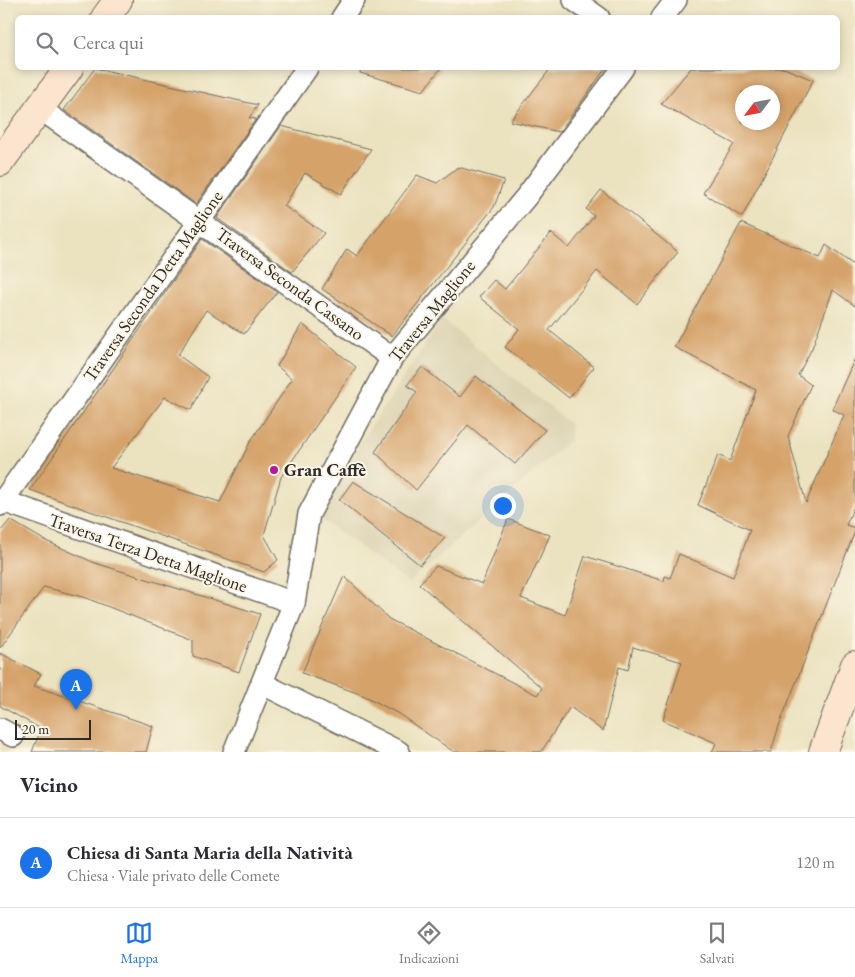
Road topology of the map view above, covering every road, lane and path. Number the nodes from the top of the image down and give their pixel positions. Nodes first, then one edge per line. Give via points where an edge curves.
1 (118, 0) edge
2 (354, 0) edge
3 (574, 0) edge
4 (676, 0) edge
5 (107, 15) edge
6 (344, 15) edge
7 (595, 15) edge
8 (664, 15) edge
9 (68, 70) edge
10 (306, 70) edge
11 (621, 70) edge
12 (40, 108) junction
13 (0, 162) edge
14 (200, 220) junction
15 (392, 358) junction
16 (1, 502) edge
17 (294, 604) junction
18 (855, 664) edge
19 (263, 684) junction
20 (234, 752) edge
21 (399, 752) edge
22 (823, 752) edge

1 - 5 main road
2 - 6 street
3 - 7 street
4 - 8 street
9 - 12 main road
10 - 14 street, Traversa Seconda Detta Maglione
11 - 15 street, Traversa Maglione via 526,196
12 - 13 main road
12 - 14 street, Traversa Seconda Cassano
14 - 15 street, Traversa Seconda Cassano
14 - 16 street, Traversa Seconda Detta Maglione
15 - 17 street, Traversa Maglione via 308,514
16 - 17 street, Traversa Terza Detta Maglione
17 - 19 street, Traversa Maglione
18 - 22 main road
19 - 20 street, Traversa Maglione
19 - 21 street

